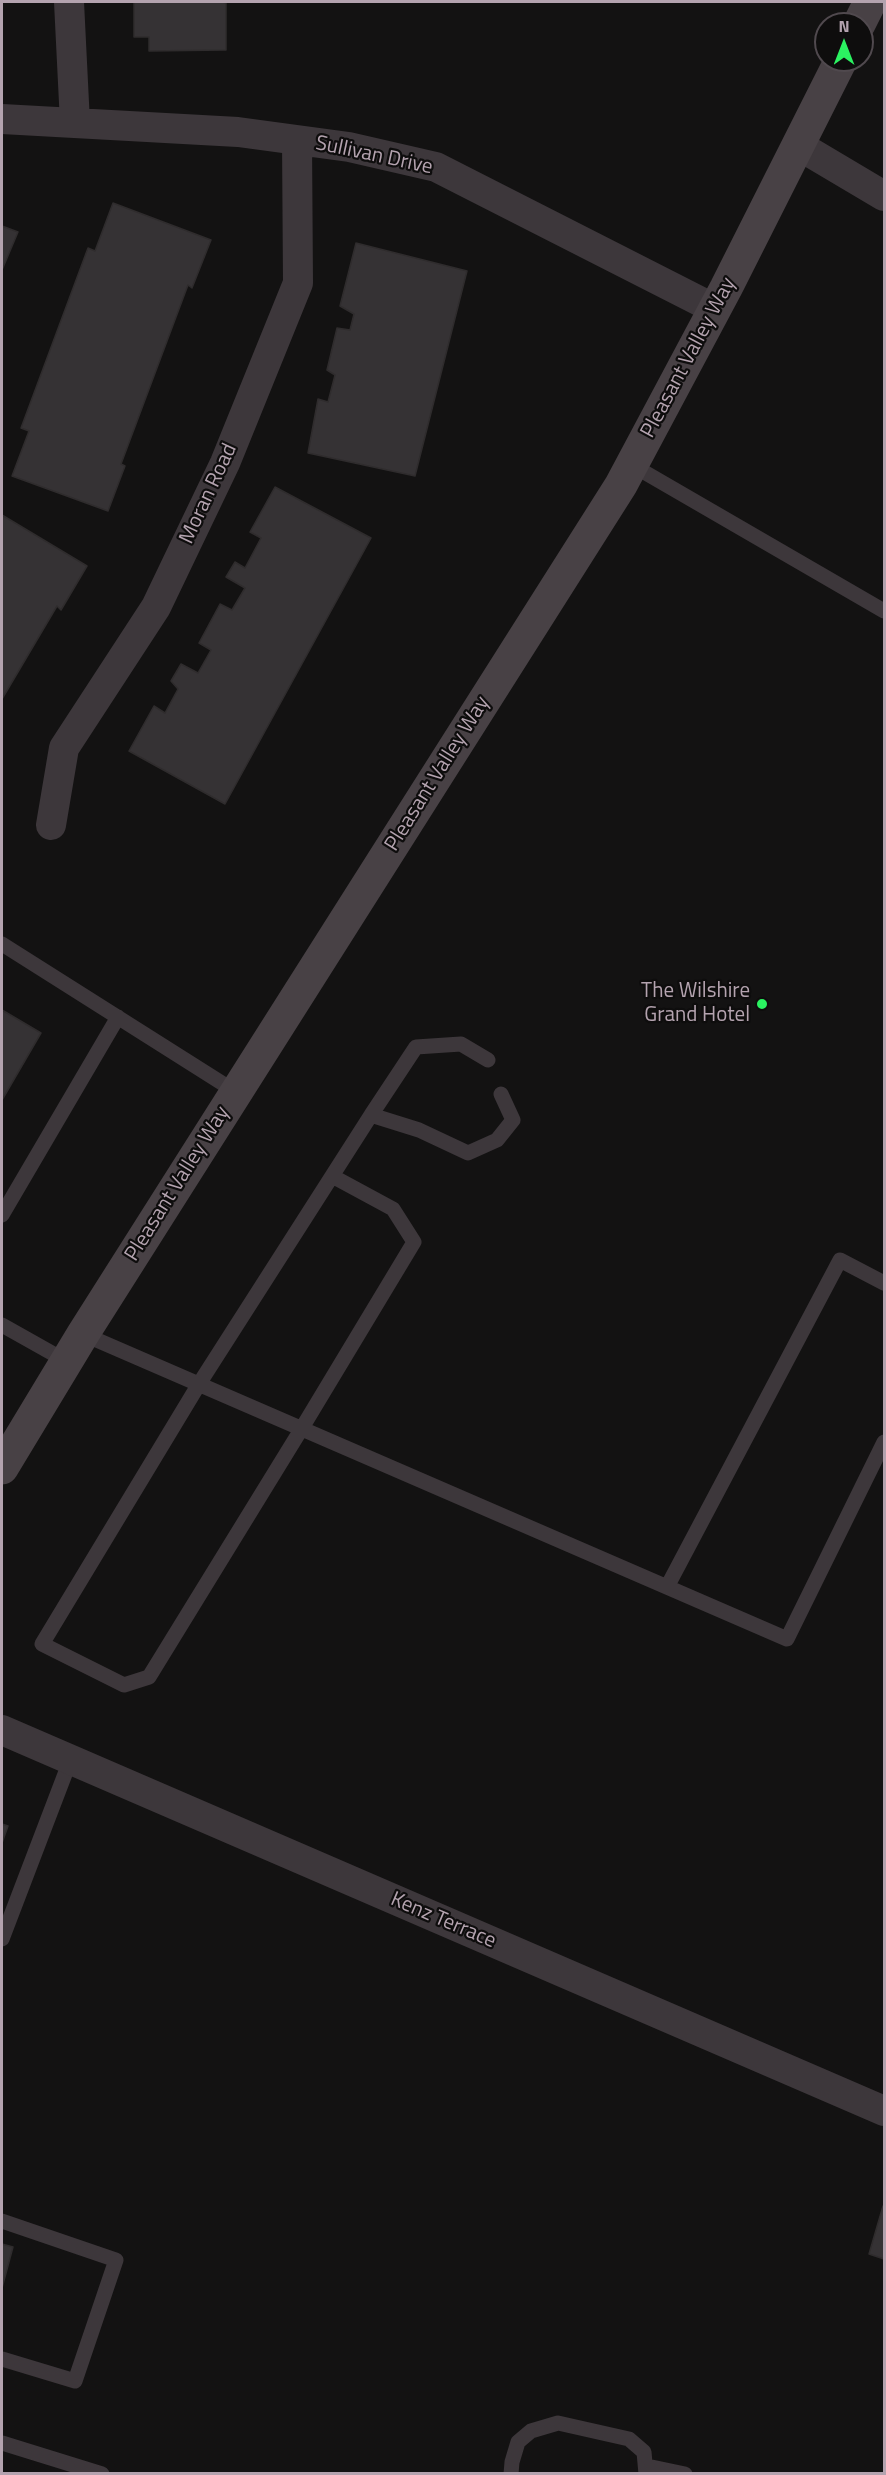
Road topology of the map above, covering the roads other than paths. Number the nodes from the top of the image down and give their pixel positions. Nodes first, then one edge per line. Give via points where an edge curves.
1 (69, 2) edge
2 (835, 72) edge
3 (2, 119) edge
4 (75, 123) junction
5 (297, 141) junction
6 (798, 145) junction
7 (885, 196) edge
8 (715, 309) junction
9 (632, 465) junction
10 (885, 611) edge
11 (51, 825) dead end
12 (2, 944) edge
13 (118, 1017) junction
14 (488, 1060) dead end
15 (236, 1092) junction
16 (501, 1094) dead end
17 (371, 1114) junction
18 (332, 1176) junction
19 (2, 1215) edge
20 (885, 1283) edge
21 (2, 1325) edge
22 (83, 1334) junction
23 (66, 1361) junction
24 (200, 1384) junction
25 (302, 1428) junction
26 (885, 1442) edge
27 (2, 1468) edge
28 (667, 1587) junction
29 (2, 1730) edge
30 (70, 1761) junction
31 (2, 1939) edge
32 (885, 2112) edge
33 (2, 2221) edge
34 (2, 2359) edge
35 (2, 2443) edge
36 (647, 2470) edge
37 (102, 2474) edge
38 (511, 2474) edge
39 (685, 2474) edge

1 - 4 street
2 - 6 main road, Pleasant Valley Way
3 - 4 street, Sullivan Drive
4 - 5 street, Sullivan Drive via 238,132
5 - 8 street, Sullivan Drive via 349,147 436,167
5 - 11 street, Moran Road via 298,284 225,463 156,607 64,748
6 - 7 street
6 - 8 main road, Pleasant Valley Way
8 - 9 main road, Pleasant Valley Way
9 - 10 lane
9 - 15 main road, Pleasant Valley Way
12 - 13 lane
13 - 15 lane
13 - 19 lane
14 - 17 lane via 461,1044 417,1047
15 - 22 main road, Pleasant Valley Way
16 - 17 lane via 513,1120 497,1140 468,1153 419,1130
17 - 18 lane
18 - 24 lane
18 - 25 lane via 393,1209 414,1242
20 - 28 lane via 840,1260
21 - 23 lane
22 - 23 main road, Pleasant Valley Way
22 - 24 lane
23 - 27 main road, Pleasant Valley Way
24 - 25 lane
24 - 25 lane via 42,1644 124,1685 149,1677
25 - 28 lane
26 - 28 lane via 787,1639
29 - 30 street, Kenz Terrace
30 - 31 lane
30 - 32 street, Kenz Terrace
33 - 34 lane via 116,2260 75,2381
35 - 37 lane
36 - 38 lane via 644,2452 629,2439 558,2423 531,2431 518,2442
36 - 39 lane

